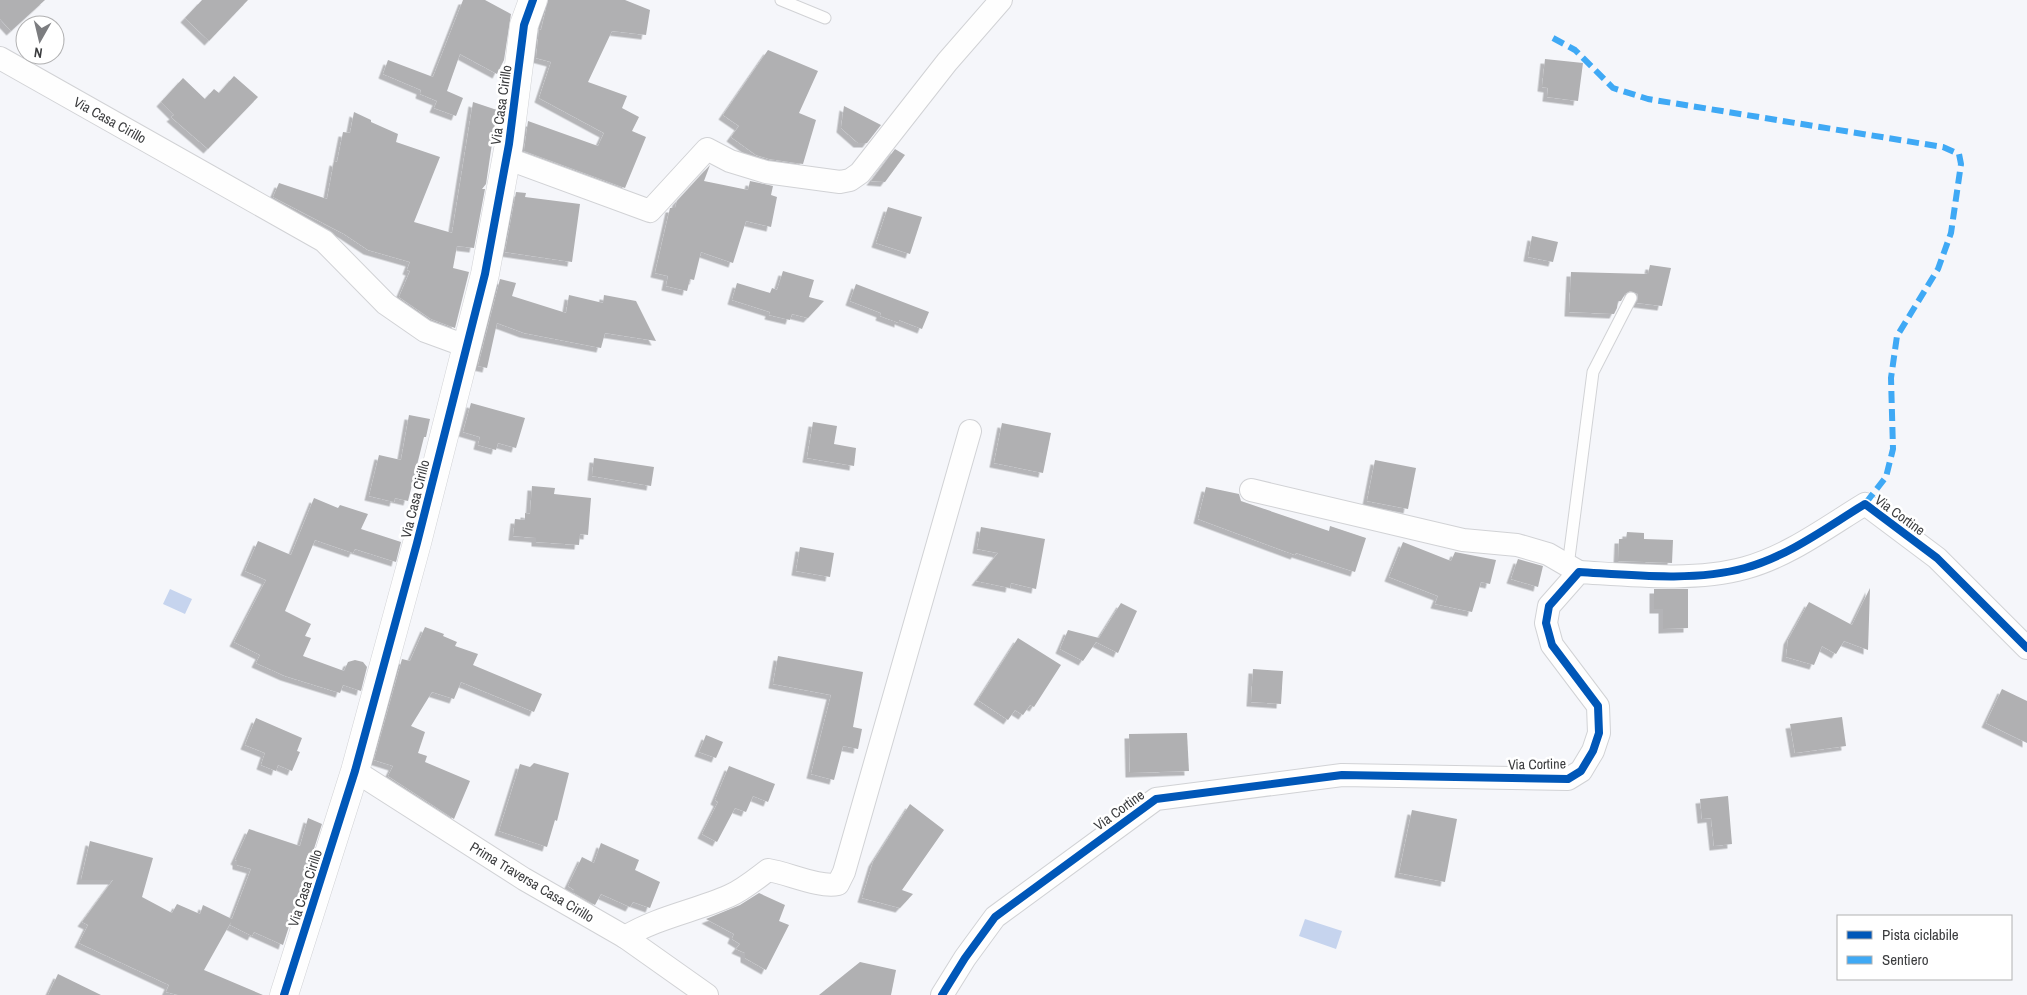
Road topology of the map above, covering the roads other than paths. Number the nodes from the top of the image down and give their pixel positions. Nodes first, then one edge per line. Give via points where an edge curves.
1 (533, 0) edge
2 (781, 0) edge
3 (1001, 0) edge
4 (825, 18) dead end
5 (0, 58) edge
6 (506, 158) junction
7 (1632, 298) dead end
8 (466, 346) junction
9 (970, 431) dead end
10 (1251, 490) dead end
11 (1573, 569) junction
12 (2027, 648) edge
13 (356, 771) junction
14 (625, 937) junction
15 (284, 995) edge
16 (707, 995) edge
17 (942, 995) edge

1 - 6 street, Via Casa Cirillo via 524,25
2 - 4 lane
3 - 6 street via 947,62 860,173 850,180 840,182 766,172 730,161 707,149 650,211
5 - 8 street, Via Casa Cirillo via 324,241 386,304 425,331
6 - 8 street, Via Casa Cirillo via 485,274
7 - 11 lane via 1593,372
8 - 13 street, Via Casa Cirillo
9 - 14 street via 838,884 829,886 768,870 728,896 650,924
10 - 11 street via 1463,540 1517,545 1548,554
11 - 12 street, Via Cortine via 1644,576 1711,574 1745,568 1788,551 1865,504 1937,558
11 - 17 street, Via Cortine via 1549,606 1546,622 1552,645 1598,706 1598,733 1593,752 1581,771 1568,779 1342,775 1156,799 995,917
13 - 14 street, Prima Traversa Casa Cirillo via 524,879
13 - 15 street, Via Casa Cirillo
14 - 16 street, Prima Traversa Casa Cirillo

